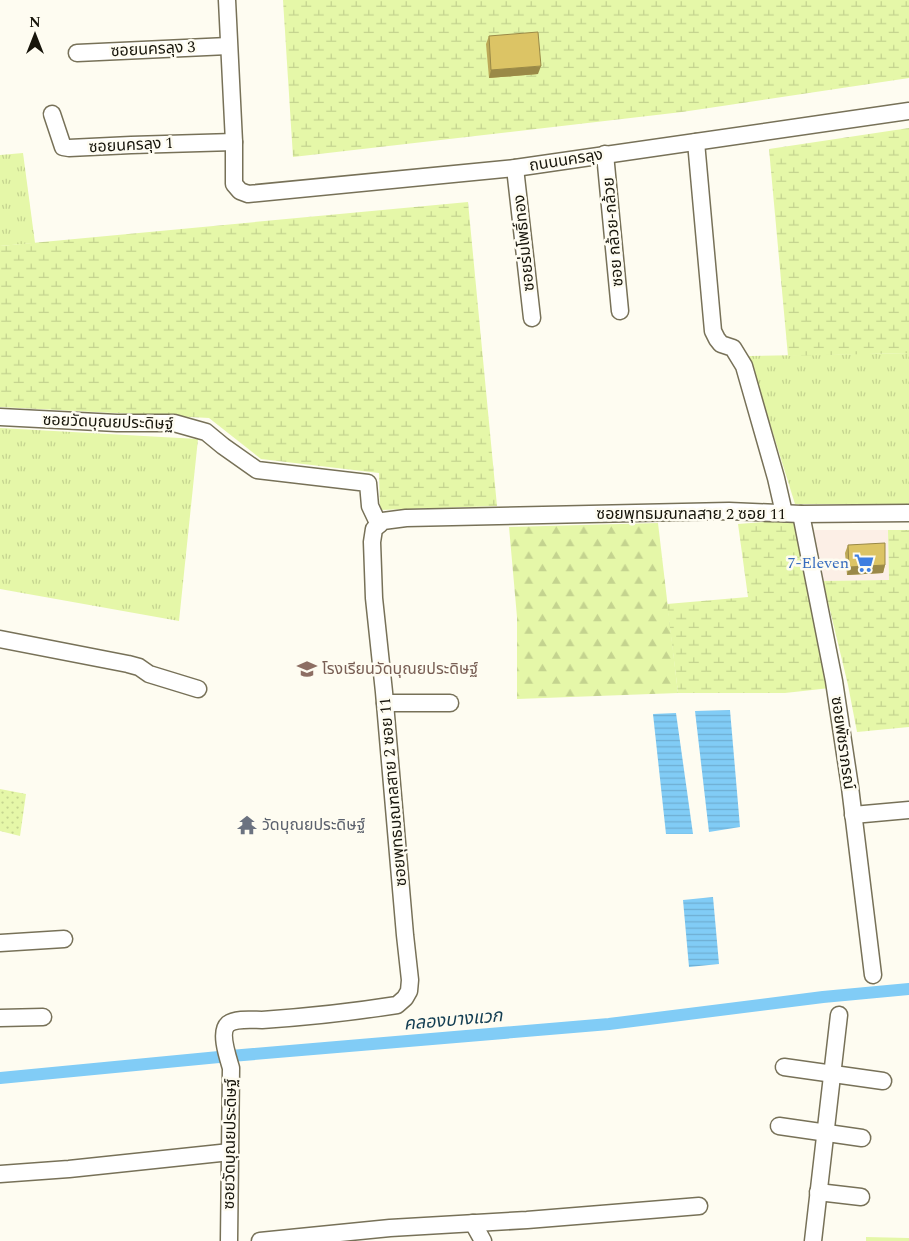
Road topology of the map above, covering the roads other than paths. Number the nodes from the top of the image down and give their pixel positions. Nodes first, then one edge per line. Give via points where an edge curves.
1 (227, 0) edge
2 (228, 46) junction
3 (77, 53) dead end
4 (909, 111) edge
5 (52, 114) dead end
6 (234, 142) junction
7 (696, 142) junction
8 (605, 154) junction
9 (516, 168) junction
10 (620, 311) dead end
11 (532, 318) dead end
12 (0, 417) edge
13 (784, 513) junction
14 (909, 513) edge
15 (801, 514) junction
16 (379, 524) junction
17 (0, 639) edge
18 (198, 689) dead end
19 (385, 703) junction
20 (450, 703) dead end
21 (909, 810) edge
22 (853, 815) junction
23 (64, 939) dead end
24 (0, 943) edge
25 (874, 975) dead end
26 (838, 1015) dead end
27 (43, 1017) dead end
28 (0, 1018) edge
29 (225, 1047) joint
30 (784, 1067) dead end
31 (832, 1073) junction
32 (883, 1081) dead end
33 (779, 1126) dead end
34 (825, 1133) junction
35 (862, 1138) dead end
36 (230, 1152) junction
37 (0, 1174) edge
38 (818, 1192) junction
39 (861, 1197) dead end
40 (699, 1206) dead end
41 (473, 1223) junction
42 (229, 1241) edge
43 (260, 1241) edge
44 (483, 1241) edge
45 (813, 1241) edge

1 - 2 street, ถนนนครลุง
2 - 3 street, ซอยนครลุง 3
2 - 6 street, ถนนนครลุง
4 - 7 street, ถนนนครลุง
5 - 6 street, ซอยนครลุง 1 via 63,147 69,148
6 - 9 street, ถนนนครลุง via 234,184 248,194
7 - 8 street, ถนนนครลุง
7 - 13 street via 713,331 721,344 733,348 744,366
8 - 9 street, ถนนนครลุง
8 - 10 street, ซอย กล้วย-กล้วย
9 - 11 street, ซอยร่มโพธิ์ทอง
12 - 16 street, ซอยวัดบุณยประดิษฐ์ via 174,423 191,427 206,432 257,470 368,483 370,506
13 - 15 street, ซอยพุทธมณฑลสาย 2 ซอย 11
13 - 16 street, ซอยพุทธมณฑลสาย 2 ซอย 11 via 728,511 406,518
14 - 15 street, ซอยพุทธมณฑลสาย 2 ซอย 11
15 - 22 street, ซอยพัชราภรณ์ via 834,681
16 - 19 street, ซอยพุทธมณฑลสาย 2 ซอย 11 via 374,529 372,542 374,598
17 - 18 street via 128,664
19 - 20 street
19 - 29 street, ซอยพุทธมณฑลสาย 2 ซอย 11 via 409,991 397,1005 229,1023 225,1028
21 - 22 street
22 - 25 street, ซอยพัชราภรณ์
23 - 24 street
26 - 31 street
27 - 28 street
29 - 36 street, ซอยวัดบุณยประดิษฐ์ via 231,1068
30 - 31 street
31 - 32 street
31 - 34 street
33 - 34 street
34 - 35 street
34 - 38 street
36 - 37 street
36 - 42 street, ซอยวัดบุณยประดิษฐ์
38 - 39 street
38 - 45 street
40 - 41 street
41 - 43 street
41 - 44 street

